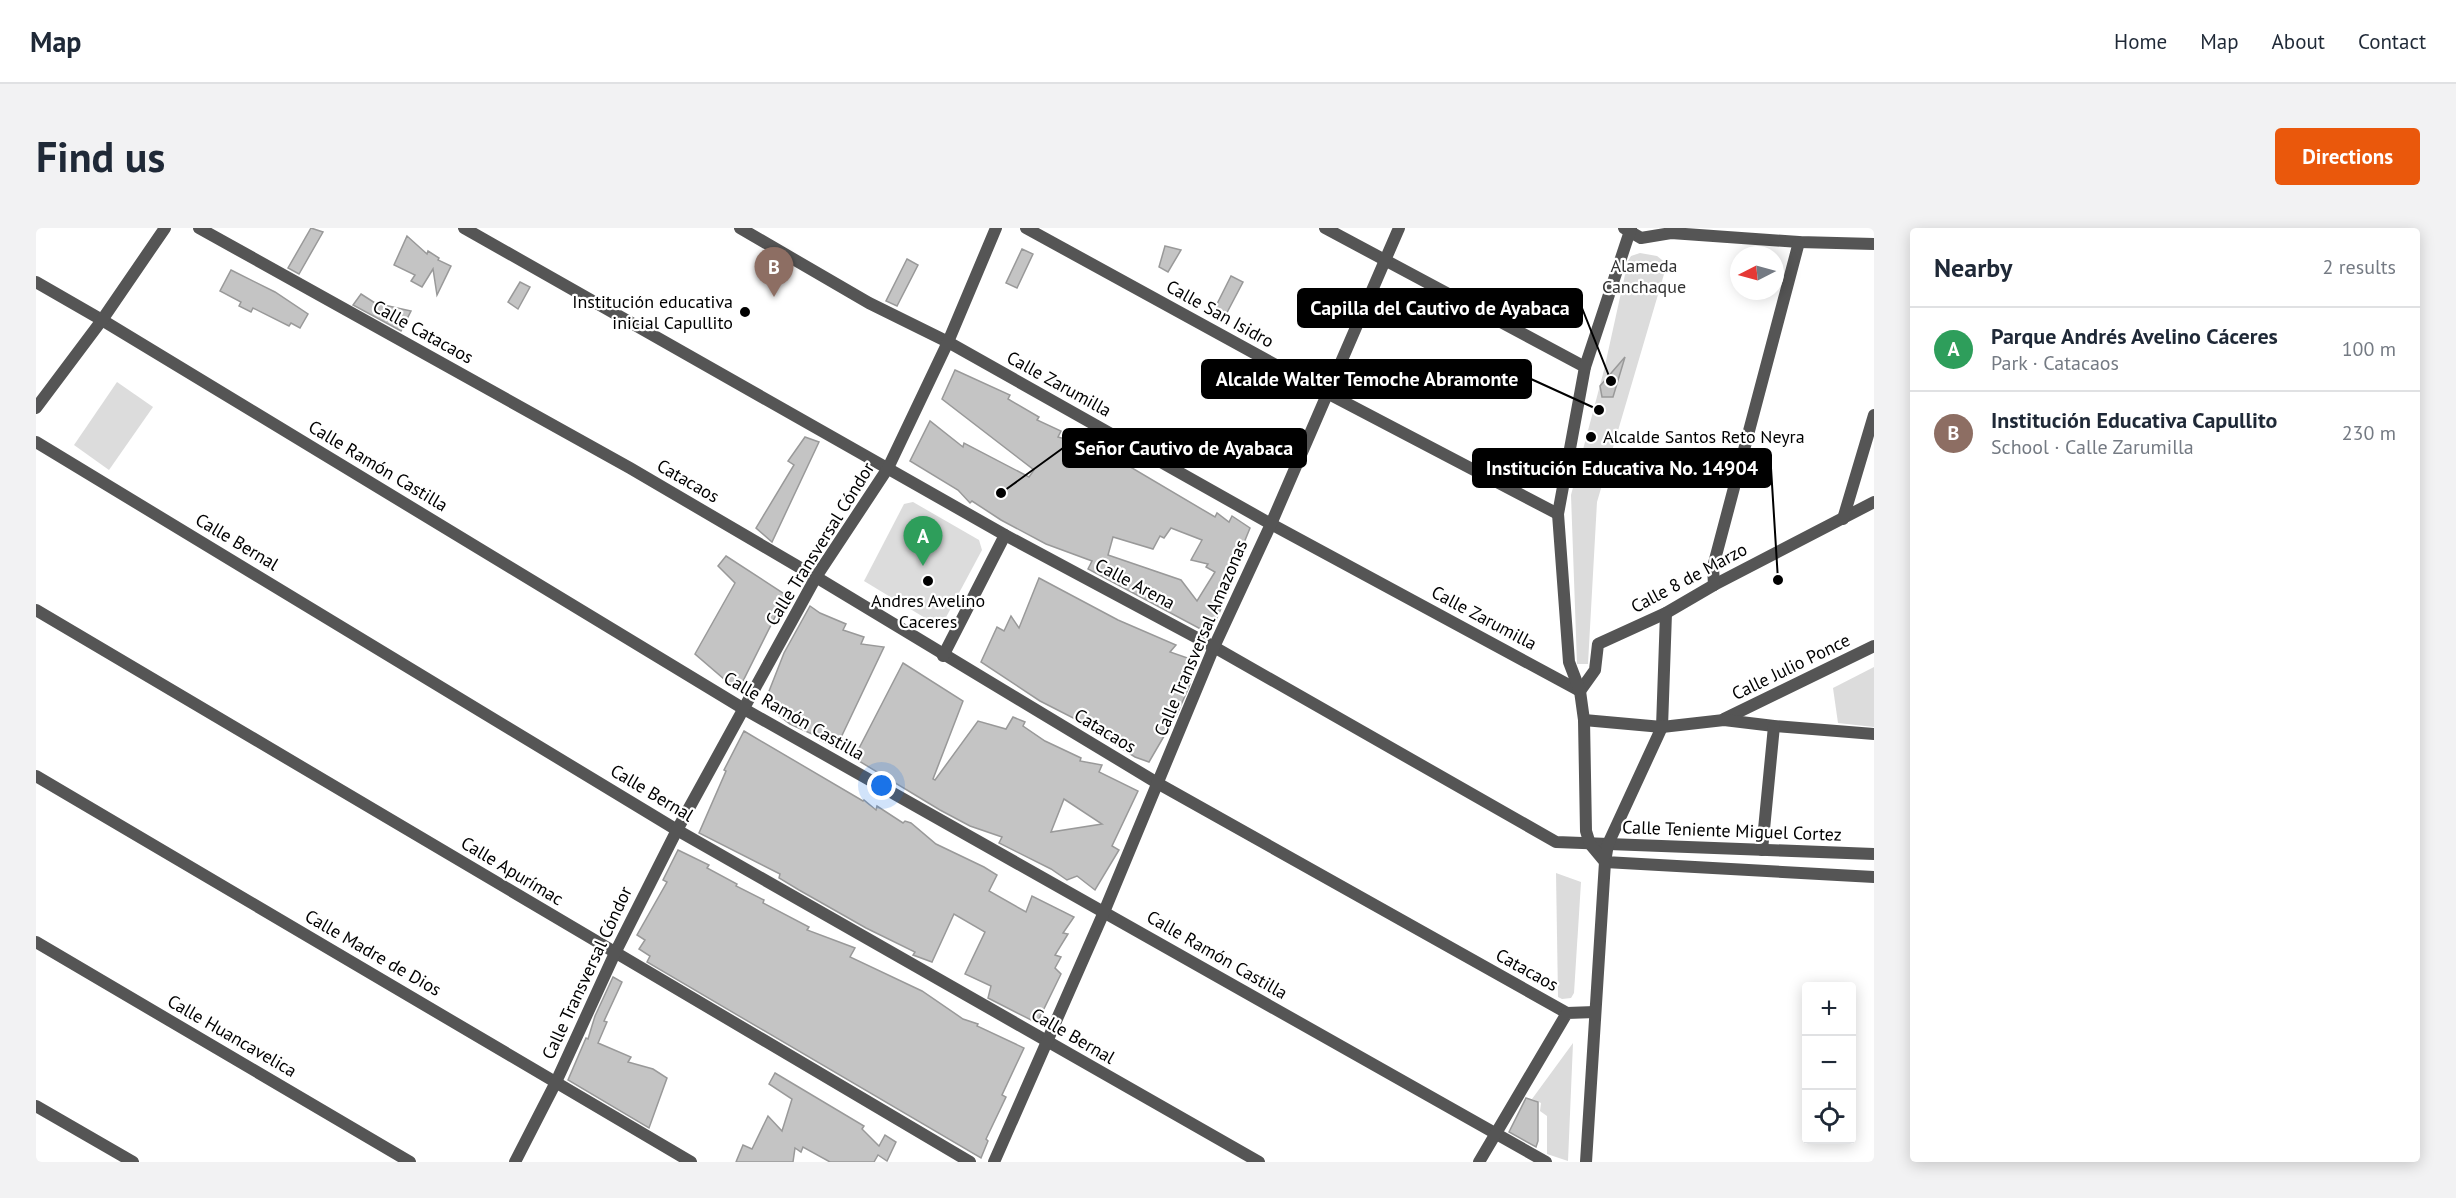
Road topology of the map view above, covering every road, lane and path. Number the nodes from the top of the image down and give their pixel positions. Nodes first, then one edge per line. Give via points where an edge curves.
1 (165, 228) edge
2 (199, 228) edge
3 (464, 228) edge
4 (741, 228) edge
5 (996, 228) edge
6 (1026, 228) edge
7 (1325, 228) edge
8 (1399, 228) edge
9 (1629, 229) edge
10 (1799, 242) junction
11 (1874, 244) edge
12 (1384, 261) junction
13 (36, 282) edge
14 (102, 320) junction
15 (948, 342) junction
16 (1585, 367) junction
17 (1327, 393) junction
18 (36, 408) edge
19 (1874, 415) edge
20 (36, 442) edge
21 (630, 468) joint
22 (888, 468) junction
23 (1874, 502) edge
24 (1558, 514) junction
25 (1843, 519) junction
26 (1271, 524) junction
27 (1005, 535) junction
28 (816, 577) junction
29 (1714, 585) junction
30 (36, 610) edge
31 (1666, 613) junction
32 (1874, 646) edge
33 (1214, 647) junction
34 (943, 656) junction
35 (1580, 691) junction
36 (744, 710) junction
37 (1584, 720) junction
38 (1724, 720) junction
39 (1774, 726) junction
40 (1662, 727) junction
41 (1874, 734) edge
42 (36, 776) edge
43 (1159, 784) junction
44 (677, 830) junction
45 (1590, 844) junction
46 (1608, 844) junction
47 (1762, 850) junction
48 (1874, 854) edge
49 (1605, 862) junction
50 (1874, 878) edge
51 (1104, 912) junction
52 (36, 942) edge
53 (615, 953) junction
54 (1595, 1012) junction
55 (1567, 1013) junction
56 (1047, 1042) junction
57 (556, 1082) junction
58 (36, 1106) edge
59 (1494, 1134) junction
60 (133, 1162) edge
61 (410, 1162) edge
62 (515, 1162) edge
63 (691, 1162) edge
64 (970, 1162) edge
65 (994, 1162) edge
66 (1259, 1162) edge
67 (1479, 1162) edge
68 (1546, 1162) edge
69 (1586, 1162) edge

1 - 14 street
2 - 21 street, Calle Catacaos
3 - 22 street, Calle Arena
4 - 15 street, Calle Zarumilla via 869,303
5 - 15 street, Calle Transversal Cóndor
6 - 17 street, Calle San Isidro
7 - 12 street
8 - 12 street, Calle Transversal Amazonas
9 - 10 street via 1641,238 1671,233
9 - 16 street
10 - 11 street
10 - 29 street via 1713,567
12 - 16 street
12 - 17 street, Calle Transversal Amazonas
13 - 14 street, Calle Ramón Castilla
14 - 18 street
14 - 36 street, Calle Ramón Castilla
15 - 22 street, Calle Transversal Cóndor
15 - 26 street, Calle Zarumilla
16 - 24 street
17 - 24 street, Calle San Isidro
17 - 26 street, Calle Transversal Amazonas
19 - 25 street
20 - 44 street, Calle Bernal
21 - 28 street, Catacaos
22 - 27 street, Calle Arena
22 - 28 street, Calle Transversal Cóndor
23 - 25 street, Calle 8 de Marzo
24 - 35 street via 1569,662
25 - 29 street, Calle 8 de Marzo
26 - 33 street, Calle Transversal Amazonas
26 - 35 street, Calle Zarumilla
27 - 33 street, Calle Arena
27 - 34 street
28 - 34 street, Catacaos
28 - 36 street, Calle Transversal Cóndor
29 - 31 street, Calle 8 de Marzo
30 - 53 street, Calle Apurímac
31 - 35 street, Calle 8 de Marzo via 1598,644 1595,670
31 - 40 street
32 - 38 street, Calle Julio Ponce
33 - 43 street, Calle Transversal Amazonas
33 - 45 street, Calle Arena via 1556,842
34 - 43 street, Catacaos
35 - 37 street
36 - 44 street, Calle Transversal Cóndor
36 - 51 street, Calle Ramón Castilla
37 - 40 street
37 - 45 street via 1585,818
38 - 39 street
38 - 40 street
39 - 41 street
39 - 47 street
40 - 46 street
42 - 57 street, Calle Madre de Dios
43 - 51 street, Calle Transversal Amazonas
43 - 55 street, Catacaos
44 - 53 street, Calle Transversal Cóndor
44 - 56 street, Calle Bernal
45 - 46 street, Calle Teniente Miguel Cortez
45 - 49 street
46 - 47 street, Calle Teniente Miguel Cortez
46 - 49 street
47 - 48 street, Calle Teniente Miguel Cortez
49 - 50 street, Calle Teniente Miguel Cortez
49 - 54 street
51 - 56 street, Calle Transversal Amazonas
51 - 59 street, Calle Ramón Castilla
52 - 61 street, Calle Huancavelica
53 - 57 street, Calle Transversal Cóndor
53 - 64 street, Calle Apurímac
54 - 55 street
54 - 69 street
55 - 59 street
56 - 65 street, Calle Transversal Amazonas
56 - 66 street, Calle Bernal
57 - 62 street, Calle Transversal Cóndor
57 - 63 street, Calle Madre de Dios
58 - 60 street
59 - 67 street
59 - 68 street, Calle Ramón Castilla

